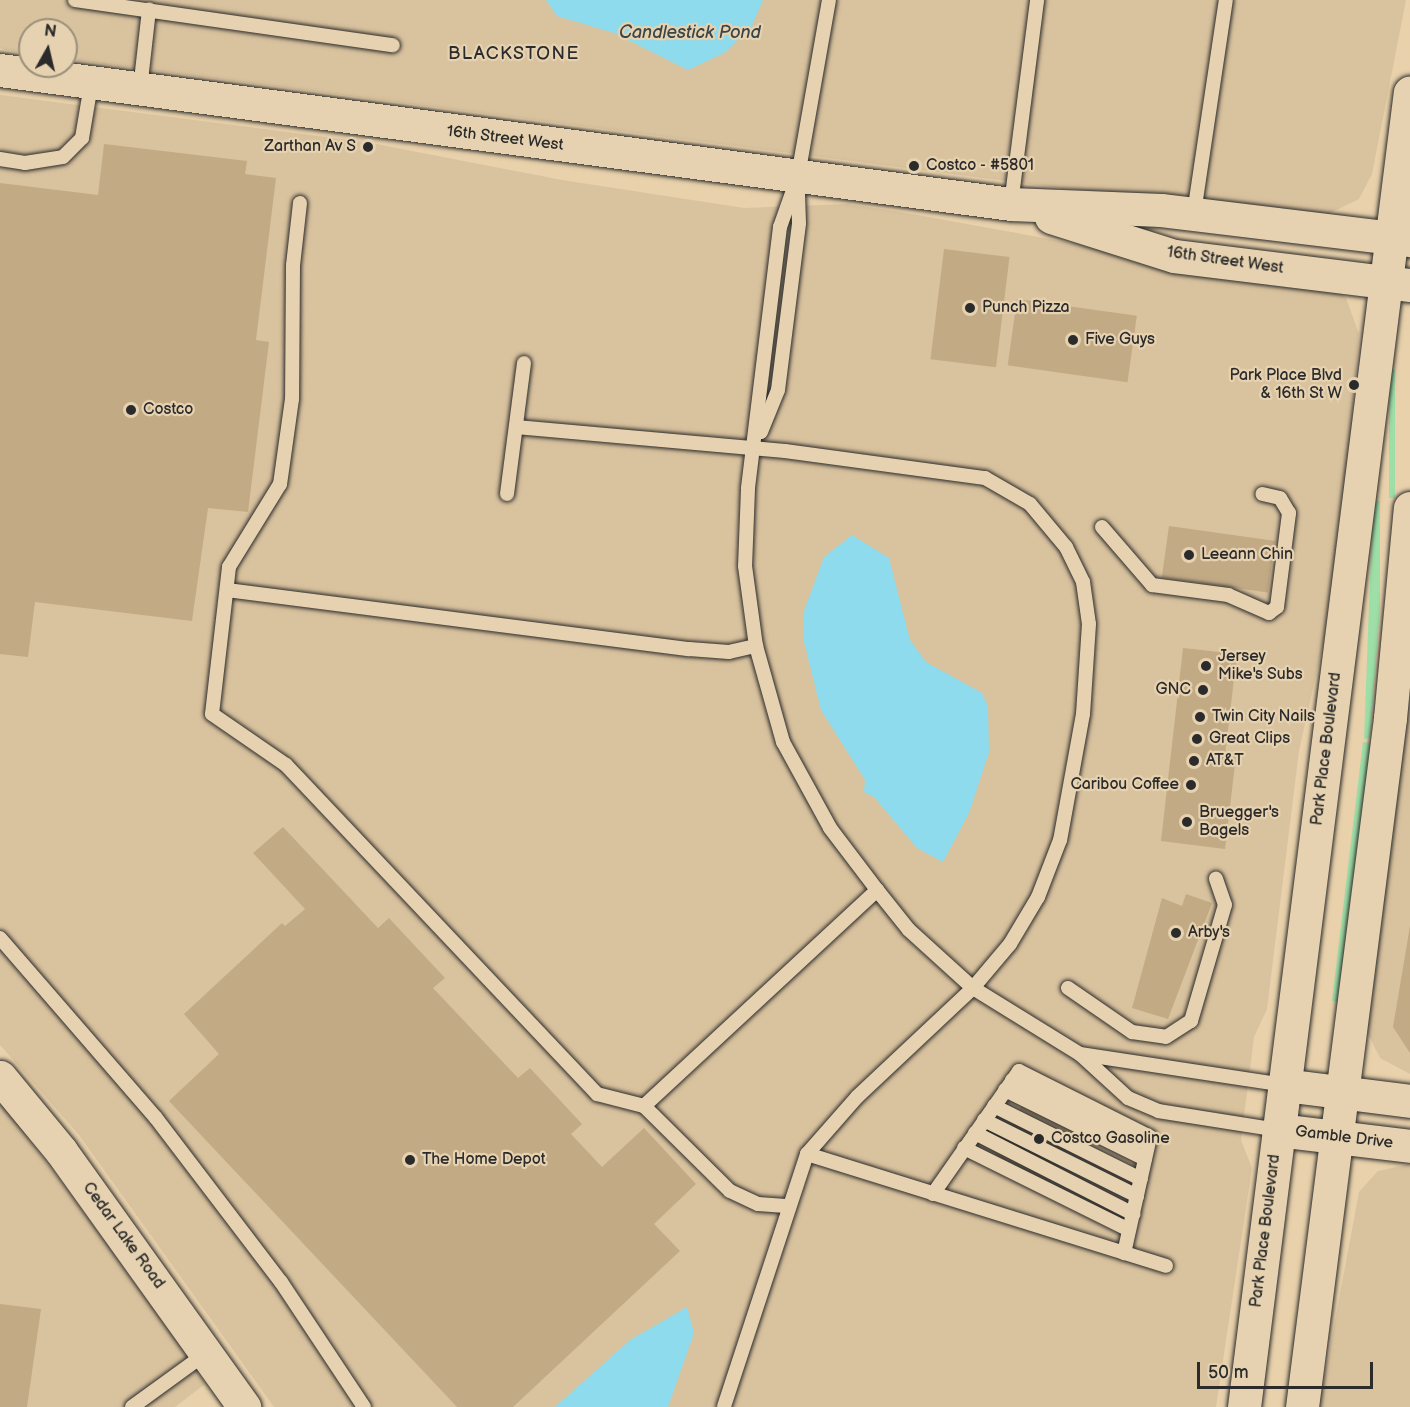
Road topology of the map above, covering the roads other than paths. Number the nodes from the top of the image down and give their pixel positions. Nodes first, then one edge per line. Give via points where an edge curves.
1 (75, 0) edge
2 (829, 0) edge
3 (1037, 0) edge
4 (1226, 0) edge
5 (149, 10) junction
6 (393, 45) dead end
7 (0, 70) edge
8 (91, 85) junction
9 (140, 92) junction
10 (1410, 92) edge
11 (0, 159) edge
12 (798, 176) junction
13 (300, 203) dead end
14 (1011, 204) junction
15 (1194, 213) junction
16 (1400, 239) edge
17 (1397, 284) edge
18 (524, 363) dead end
19 (516, 427) junction
20 (753, 451) junction
21 (507, 494) dead end
22 (1262, 494) dead end
23 (1410, 508) edge
24 (1102, 527) dead end
25 (227, 590) junction
26 (756, 646) junction
27 (1216, 879) dead end
28 (877, 890) junction
29 (0, 938) edge
30 (973, 988) junction
31 (1068, 988) dead end
32 (1080, 1054) junction
33 (0, 1077) edge
34 (1009, 1085) junction
35 (1284, 1085) junction
36 (1344, 1093) junction
37 (1410, 1101) edge
38 (644, 1106) junction
39 (994, 1106) junction
40 (984, 1120) junction
41 (1278, 1130) junction
42 (975, 1133) junction
43 (1339, 1138) junction
44 (1410, 1146) edge
45 (964, 1148) junction
46 (1146, 1152) junction
47 (807, 1154) junction
48 (1141, 1179) junction
49 (933, 1194) junction
50 (1137, 1196) junction
51 (789, 1206) junction
52 (1133, 1214) junction
53 (1129, 1230) junction
54 (1124, 1253) junction
55 (1166, 1266) dead end
56 (208, 1352) junction
57 (243, 1404) edge
58 (132, 1407) edge
59 (364, 1407) edge
60 (724, 1407) edge
61 (1244, 1407) edge
62 (1302, 1407) edge

1 - 5 lane
2 - 12 lane
3 - 14 lane
4 - 15 lane
5 - 6 lane
5 - 9 lane
7 - 8 street, 16th Street West
8 - 9 street, 16th Street West
8 - 11 lane via 82,138 63,157 26,163
9 - 12 street, 16th Street West
10 - 16 street, Park Place Boulevard
12 - 14 street, 16th Street West
12 - 20 lane via 799,223 778,390
13 - 25 lane via 293,265 292,399 279,484 229,567
14 - 15 street, 16th Street West
14 - 17 street, 16th Street West via 1174,256
15 - 16 street, 16th Street West
16 - 17 street, Park Place Boulevard
17 - 35 street, Park Place Boulevard
18 - 19 lane
19 - 20 lane
19 - 21 lane
20 - 26 lane via 745,566
20 - 30 lane via 985,478 1030,504 1066,547 1083,582 1089,624 1083,714 1060,840 1021,925
22 - 24 lane via 1280,498 1289,513 1277,607 1269,613 1228,595 1152,585
23 - 36 street
25 - 26 lane via 689,649 729,652
25 - 38 lane via 212,714 286,765 597,1094
26 - 28 lane via 783,742 801,779
27 - 31 lane via 1225,905 1191,1022 1166,1037 1132,1032
28 - 30 lane via 909,930
28 - 38 lane
29 - 59 lane via 156,1118 281,1282
30 - 32 lane
30 - 47 lane via 856,1097
32 - 35 lane
32 - 41 lane via 1104,1081 1158,1111
33 - 56 street, Cedar Lake Road via 61,1151
34 - 39 lane
34 - 46 lane
34 - 46 lane via 1019,1071 1150,1137
35 - 36 street
35 - 41 street, Park Place Boulevard
36 - 37 street
36 - 43 street
38 - 51 lane via 730,1191 758,1204
39 - 40 lane
39 - 48 lane
40 - 42 lane
40 - 50 lane
41 - 43 street, Gamble Drive
41 - 61 street, Park Place Boulevard
42 - 45 lane
42 - 52 lane
43 - 44 street, Gamble Drive
43 - 62 street
45 - 49 lane
45 - 53 lane
46 - 48 lane
47 - 49 lane
47 - 51 lane
48 - 50 lane
49 - 54 lane
50 - 52 lane
51 - 60 lane
52 - 53 lane
53 - 54 lane
54 - 55 lane
56 - 57 street, Cedar Lake Road
56 - 58 lane

